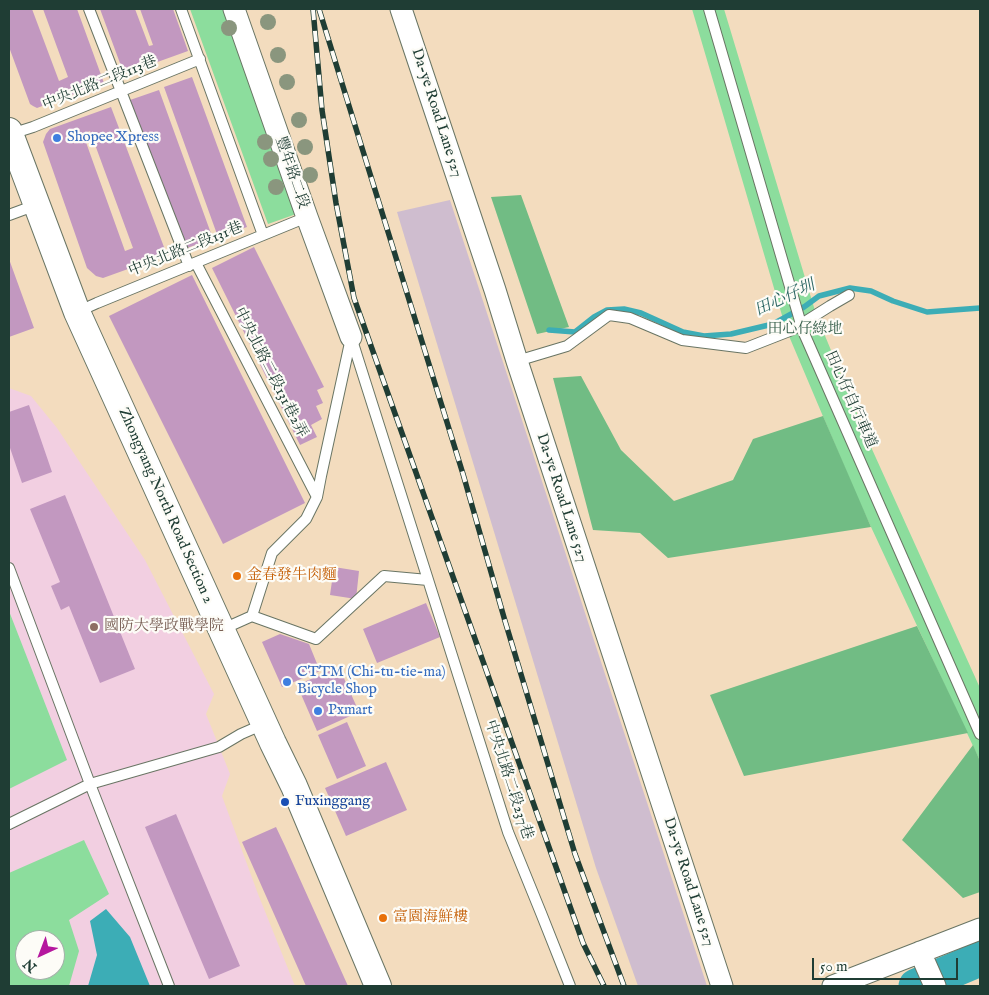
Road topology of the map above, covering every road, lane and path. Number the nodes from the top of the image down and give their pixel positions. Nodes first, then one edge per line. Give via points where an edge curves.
1 (89, 9) edge
2 (181, 9) edge
3 (234, 9) edge
4 (401, 9) edge
5 (709, 9) edge
6 (200, 59) junction
7 (122, 92) junction
8 (9, 133) edge
9 (36, 205) junction
10 (9, 215) edge
11 (307, 218) junction
12 (263, 236) junction
13 (193, 264) junction
14 (849, 295) dead end
15 (77, 312) junction
16 (801, 324) junction
17 (351, 337) junction
18 (517, 361) junction
19 (318, 497) junction
20 (9, 568) edge
21 (428, 580) junction
22 (252, 616) junction
23 (222, 630) junction
24 (265, 723) junction
25 (980, 734) edge
26 (90, 784) junction
27 (9, 824) edge
28 (980, 929) edge
29 (920, 952) junction
30 (169, 986) edge
31 (378, 986) edge
32 (570, 986) edge
33 (722, 986) edge
34 (833, 986) edge
35 (935, 986) edge

1 - 7 lane, 中央北路二段131巷2弄
2 - 6 lane
3 - 11 street, 豐年路二段
4 - 18 street, Da-ye Road Lane 527
5 - 16 lane, 田心仔自行車道
6 - 7 lane, 中央北路二段113巷
6 - 12 lane
7 - 8 lane, 中央北路二段113巷 via 33,127
7 - 13 lane, 中央北路二段131巷2弄
8 - 9 street, Zhongyang North Road Section 2
9 - 10 lane
9 - 15 street, Zhongyang North Road Section 2
11 - 12 lane, 中央北路二段131巷
11 - 17 street, 豐年路二段
12 - 13 lane, 中央北路二段131巷
13 - 15 lane, 中央北路二段131巷
13 - 19 lane, 中央北路二段131巷2弄
14 - 16 lane
15 - 23 street, Zhongyang North Road Section 2
16 - 18 lane via 746,348 682,340 630,318 609,315 566,346
16 - 25 lane, 田心仔自行車道
17 - 19 lane
17 - 21 lane, 中央北路二段237巷
18 - 33 street, Da-ye Road Lane 527
19 - 22 lane via 306,519 272,553
20 - 26 lane
21 - 22 lane via 384,576 316,639
21 - 32 lane, 中央北路二段237巷 via 508,832
22 - 23 lane
23 - 24 street, Zhongyang North Road Section 2
24 - 26 lane via 219,747
24 - 31 street, Zhongyang North Road Section 2
26 - 27 lane
26 - 30 lane
28 - 29 street
29 - 34 street
29 - 35 street

